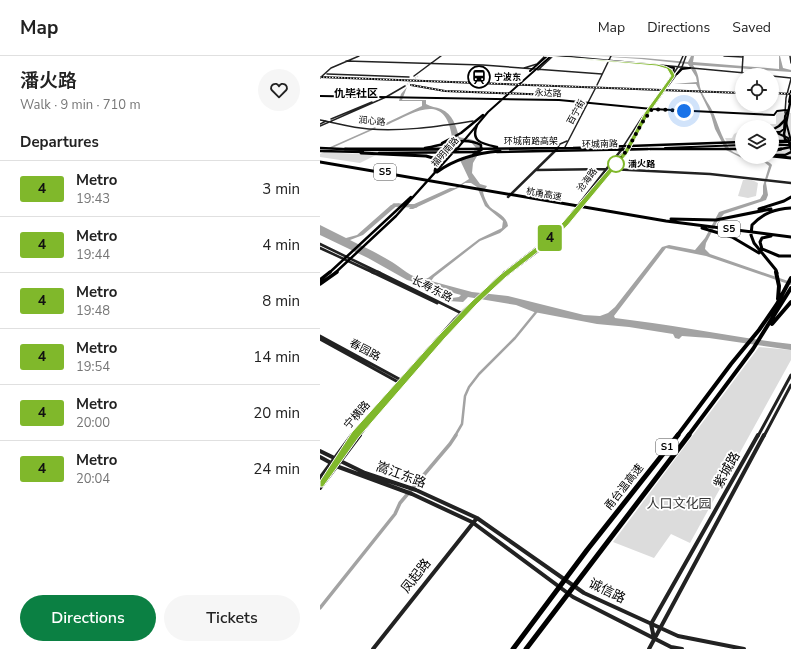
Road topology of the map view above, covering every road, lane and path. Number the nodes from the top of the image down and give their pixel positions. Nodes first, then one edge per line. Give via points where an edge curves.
1 (358, 56) edge
2 (442, 56) edge
3 (546, 56) edge
4 (553, 56) edge
5 (562, 56) edge
6 (683, 56) edge
7 (686, 56) edge
8 (724, 56) edge
9 (790, 56) edge
10 (569, 57) edge
11 (743, 57) edge
12 (610, 59) edge
13 (346, 61) junction
14 (430, 63) junction
15 (435, 63) junction
16 (791, 63) edge
17 (664, 66) junction
18 (678, 66) junction
19 (682, 67) junction
20 (690, 68) junction
21 (696, 68) junction
22 (742, 68) edge
23 (523, 69) junction
24 (538, 70) junction
25 (735, 71) edge
26 (735, 72) edge
27 (327, 74) dead end
28 (602, 74) junction
29 (673, 74) junction
30 (677, 74) junction
31 (414, 76) tunnel mouth
32 (418, 76) tunnel mouth
33 (409, 77) dead end
34 (779, 77) edge
35 (320, 78) edge
36 (791, 78) edge
37 (403, 85) tunnel mouth
38 (597, 85) dead end
39 (595, 89) dead end
40 (791, 91) edge
41 (320, 96) edge
42 (387, 97) junction
43 (413, 97) junction
44 (791, 98) edge
45 (374, 101) junction
46 (590, 102) junction
47 (369, 105) junction
48 (648, 108) junction
49 (652, 109) junction
50 (786, 111) junction
51 (350, 112) junction
52 (482, 115) junction
53 (788, 116) junction
54 (320, 119) edge
55 (326, 121) junction
56 (473, 121) dead end
57 (332, 122) junction
58 (477, 125) junction
59 (320, 126) edge
60 (779, 126) edge
61 (424, 127) junction
62 (779, 132) edge
63 (779, 134) edge
64 (567, 141) junction
65 (735, 142) edge
66 (735, 142) edge
67 (735, 142) edge
68 (735, 143) edge
69 (779, 143) edge
70 (791, 144) edge
71 (722, 145) junction
72 (624, 146) junction
73 (630, 146) junction
74 (674, 146) junction
75 (422, 147) junction
76 (557, 147) junction
77 (566, 147) junction
78 (321, 148) edge
79 (735, 148) edge
80 (779, 148) edge
81 (349, 149) junction
82 (406, 149) junction
83 (573, 149) junction
84 (634, 149) junction
85 (621, 150) junction
86 (627, 150) junction
87 (735, 150) edge
88 (345, 151) junction
89 (382, 152) junction
90 (472, 152) junction
91 (556, 152) junction
92 (779, 155) edge
93 (779, 157) edge
94 (791, 158) edge
95 (320, 161) edge
96 (437, 162) junction
97 (608, 169) junction
98 (536, 170) junction
99 (436, 172) junction
100 (791, 183) edge
101 (508, 197) dead end
102 (791, 197) edge
103 (402, 208) junction
104 (790, 209) edge
105 (749, 212) junction
106 (667, 220) junction
107 (774, 235) junction
108 (791, 236) edge
109 (320, 244) edge
110 (320, 248) edge
111 (764, 256) junction
112 (791, 256) edge
113 (346, 259) junction
114 (350, 261) junction
115 (320, 280) edge
116 (790, 280) edge
117 (320, 284) edge
118 (791, 288) edge
119 (485, 292) junction
120 (478, 299) junction
121 (791, 302) edge
122 (777, 304) junction
123 (461, 313) junction
124 (764, 332) junction
125 (320, 338) edge
126 (791, 375) edge
127 (399, 381) junction
128 (791, 384) edge
129 (320, 451) edge
130 (320, 457) edge
131 (334, 458) junction
132 (339, 461) junction
133 (330, 463) junction
134 (336, 466) junction
135 (320, 478) edge
136 (320, 488) edge
137 (477, 518) junction
138 (472, 522) junction
139 (651, 624) junction
140 (661, 628) junction
141 (654, 638) junction
142 (373, 649) edge
143 (513, 649) edge
144 (526, 649) edge
145 (649, 649) edge
146 (682, 649) edge
147 (744, 649) edge

1 - 13 main road
1 - 35 main road via 330,68
2 - 14 main road
2 - 15 main road
3 - 23 main road via 537,64
3 - 52 main road, 福明南路
4 - 5 main road
4 - 24 main road
4 - 58 main road, 福明南路 via 488,112
5 - 10 main road
6 - 18 main road
7 - 19 main road
8 - 11 main road
9 - 16 main road
10 - 12 main road
11 - 22 main road
12 - 17 main road
12 - 18 main road
12 - 28 main road
13 - 14 main road
13 - 35 main road via 330,69
14 - 15 main road
14 - 31 main road
15 - 23 main road
15 - 32 main road
17 - 18 main road
17 - 29 main road via 674,68
18 - 19 main road
18 - 29 main road
19 - 20 main road
19 - 30 main road
20 - 21 main road
20 - 30 main road via 682,69
21 - 25 main road
21 - 26 main road
23 - 24 main road
24 - 28 main road
27 - 33 main road
28 - 38 main road
29 - 30 main road via 666,86
34 - 36 main road
36 - 50 main road
37 - 42 main road
39 - 46 main road, 百宁街
40 - 50 main road
41 - 42 main road, 永达路
42 - 43 main road, 永达路
42 - 43 main road, 永达路
42 - 45 main road
42 - 47 main road
43 - 46 main road, 永达路
44 - 53 highway
45 - 51 main road
45 - 55 main road
46 - 48 main road, 永达路
46 - 64 main road, 百宁街
47 - 51 main road
47 - 57 main road
48 - 49 main road, 永达路
48 - 49 main road, 沧海路 via 663,91
48 - 72 main road, 沧海路
49 - 50 main road, 永达路 via 774,115 777,111
49 - 73 main road, 沧海路
50 - 62 main road via 784,129
50 - 70 main road
51 - 59 main road
52 - 75 highway via 461,133
52 - 99 main road, 福明南路
53 - 60 highway
53 - 70 highway via 784,134 785,139
54 - 55 main road, 润心路
54 - 61 main road, 润心路 via 372,128
55 - 57 main road, 润心路
55 - 59 main road
56 - 61 main road, 润心路
57 - 59 main road
57 - 61 main road, 润心路 via 379,129
58 - 83 highway via 474,136 479,142 488,145
58 - 99 main road, 福明南路
63 - 70 main road
64 - 76 main road, 百宁街
64 - 77 main road, 百宁街
65 - 71 main road
66 - 74 highway, 环城南路高架
67 - 84 highway, 环城南路高架
68 - 71 main road
69 - 70 highway
70 - 80 highway
70 - 92 main road via 785,155
71 - 74 highway
71 - 79 highway
72 - 73 main road, 环城南路
72 - 77 main road, 环城南路
72 - 85 main road, 沧海路
73 - 74 main road, 环城南路
73 - 86 main road, 沧海路
74 - 83 highway, 环城南路高架
74 - 86 main road, 环城南路
75 - 81 highway
75 - 82 highway
75 - 90 highway via 462,141 481,145 480,152
76 - 77 main road, 环城南路
76 - 90 main road, 环城南路 via 482,149
76 - 91 main road
78 - 81 highway, 环城南路高架
78 - 82 main road
78 - 88 highway, 环城南路高架
78 - 89 main road via 326,151
81 - 83 highway, 环城南路高架
82 - 90 main road
83 - 84 highway, 环城南路高架
83 - 88 highway, 环城南路高架
83 - 90 highway
84 - 87 highway via 710,148
85 - 86 main road, 环城南路
85 - 91 main road, 环城南路
85 - 97 main road, 沧海路
86 - 97 main road, 沧海路
88 - 96 highway via 418,154 433,158
89 - 90 main road
89 - 96 highway via 426,154 436,158
90 - 91 main road, 环城南路
90 - 99 highway
91 - 98 main road
93 - 94 highway
95 - 106 highway, 杭甬高速 / S5
96 - 99 highway
97 - 98 main road
97 - 100 main road via 710,174
97 - 119 main road, 沧海路 via 557,231
97 - 119 main road, 沧海路 via 560,231
98 - 101 main road
99 - 103 main road, 福明南路
102 - 105 highway
103 - 113 main road, 福明南路
103 - 114 main road, 福明南路
104 - 105 highway
104 - 111 highway via 764,213 752,224 751,235
105 - 106 highway via 730,218
106 - 107 highway, 杭甬高速 / S5
106 - 108 highway, 杭甬高速 / S5
106 - 111 highway via 728,235
107 - 108 highway, 杭甬高速 / S5
107 - 112 highway via 762,238 762,249 779,256
109 - 113 main road, 长寿东路
110 - 113 main road, 长寿东路
111 - 122 highway via 776,270
113 - 114 main road, 长寿东路
113 - 115 main road, 福明南路
114 - 117 main road, 福明南路
114 - 123 main road, 长寿东路 via 410,292
116 - 122 highway, 甬台温高速
118 - 124 highway, 甬台温高速
119 - 120 main road, 沧海路
120 - 123 main road, 沧海路
120 - 132 main road, 沧海路 via 372,418
121 - 124 highway, S1
122 - 143 highway, 甬台温高速 / S1
123 - 127 main road, 沧海路
124 - 144 highway, 甬台温高速 / S1 via 709,409
125 - 127 main road, 春园路
126 - 139 main road, 紫城路
127 - 131 main road, 宁横路
128 - 140 main road, 紫城路 via 712,528
129 - 131 main road, 嵩江东路
130 - 133 main road, 嵩江东路
131 - 132 main road, 嵩江东路
131 - 133 main road, 宁横路
132 - 134 main road, 沧海路
132 - 137 main road, 嵩江东路 via 365,473 407,486
133 - 134 main road, 嵩江东路
133 - 135 main road
134 - 136 main road, 沧海路
134 - 138 main road, 嵩江东路 via 412,494
137 - 138 main road, 凤起路
137 - 139 main road, 诚信路 via 584,593
138 - 141 main road, 诚信路 via 572,597
138 - 142 main road, 凤起路
139 - 140 main road, 诚信路
139 - 141 main road
140 - 141 main road, 紫城路
140 - 147 main road, 诚信路 via 678,636
141 - 145 main road, 紫城路
141 - 146 main road, 诚信路 via 671,647

